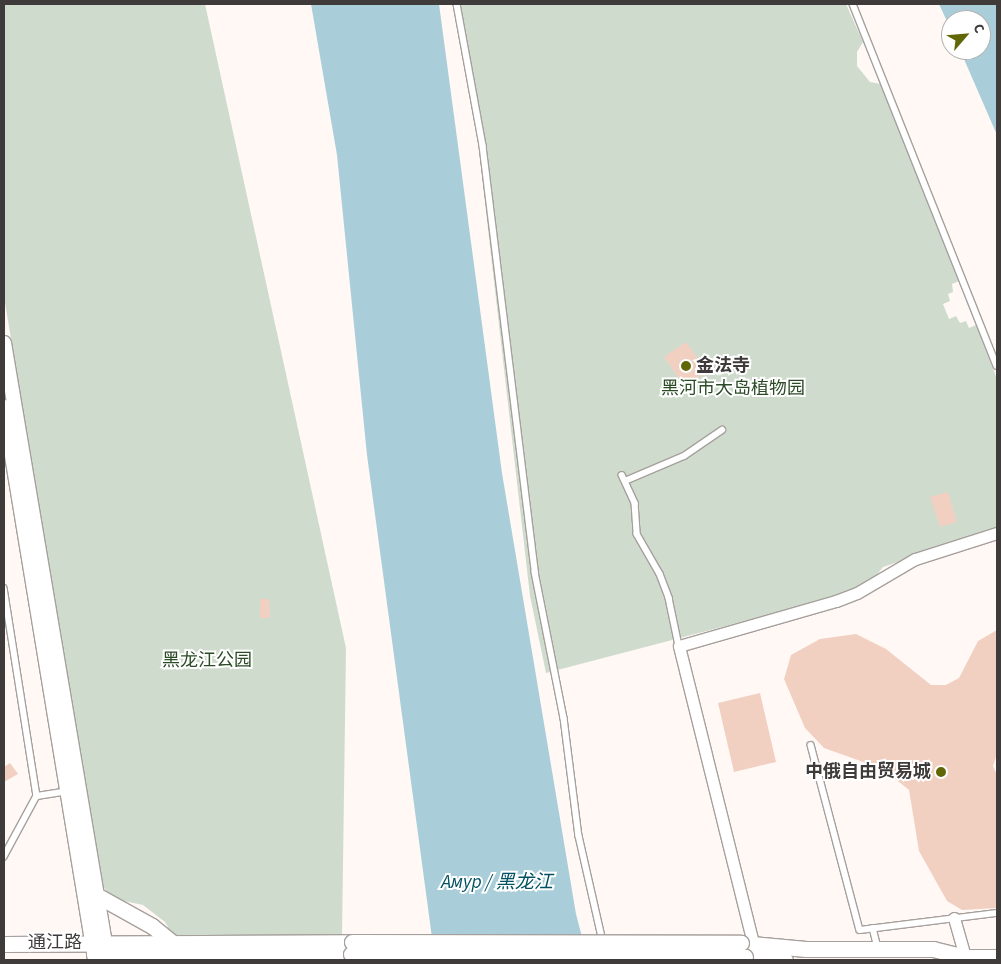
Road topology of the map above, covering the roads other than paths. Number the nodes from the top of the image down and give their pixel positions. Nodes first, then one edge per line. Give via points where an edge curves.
1 (457, 4) edge
2 (853, 4) edge
3 (4, 343) edge
4 (997, 365) edge
5 (4, 407) edge
6 (722, 430) dead end
7 (14, 457) edge
8 (997, 533) edge
9 (4, 588) edge
10 (679, 646) junction
11 (811, 745) dead end
12 (73, 790) junction
13 (37, 796) junction
14 (4, 857) edge
15 (98, 896) junction
16 (997, 913) edge
17 (954, 918) junction
18 (873, 928) junction
19 (173, 942) junction
20 (4, 944) edge
21 (351, 948) junction
22 (746, 948) junction
23 (806, 949) junction
24 (878, 949) junction
25 (100, 953) edge
26 (997, 957) edge
27 (778, 959) edge
28 (962, 959) edge
29 (609, 960) edge

1 - 29 lane via 483,146 535,572 564,718 579,836 595,918
2 - 4 lane
3 - 7 street
5 - 7 street
6 - 10 lane via 684,456 623,478 634,503 637,534 660,574 669,598
7 - 12 street
8 - 10 street via 914,559 858,593 836,601
9 - 13 lane
10 - 22 street
11 - 18 lane via 860,930
12 - 13 lane
12 - 15 street
12 - 25 street
13 - 14 lane
15 - 19 main road via 152,926
15 - 25 street
16 - 17 lane
17 - 18 lane
17 - 28 street
18 - 24 lane
19 - 21 main road
19 - 25 main road
20 - 25 main road, 通江路
21 - 22 main road, bridge
21 - 25 main road, 通江路
22 - 23 main road
22 - 27 main road
23 - 24 main road
23 - 27 main road
24 - 28 main road via 933,949
26 - 28 main road

